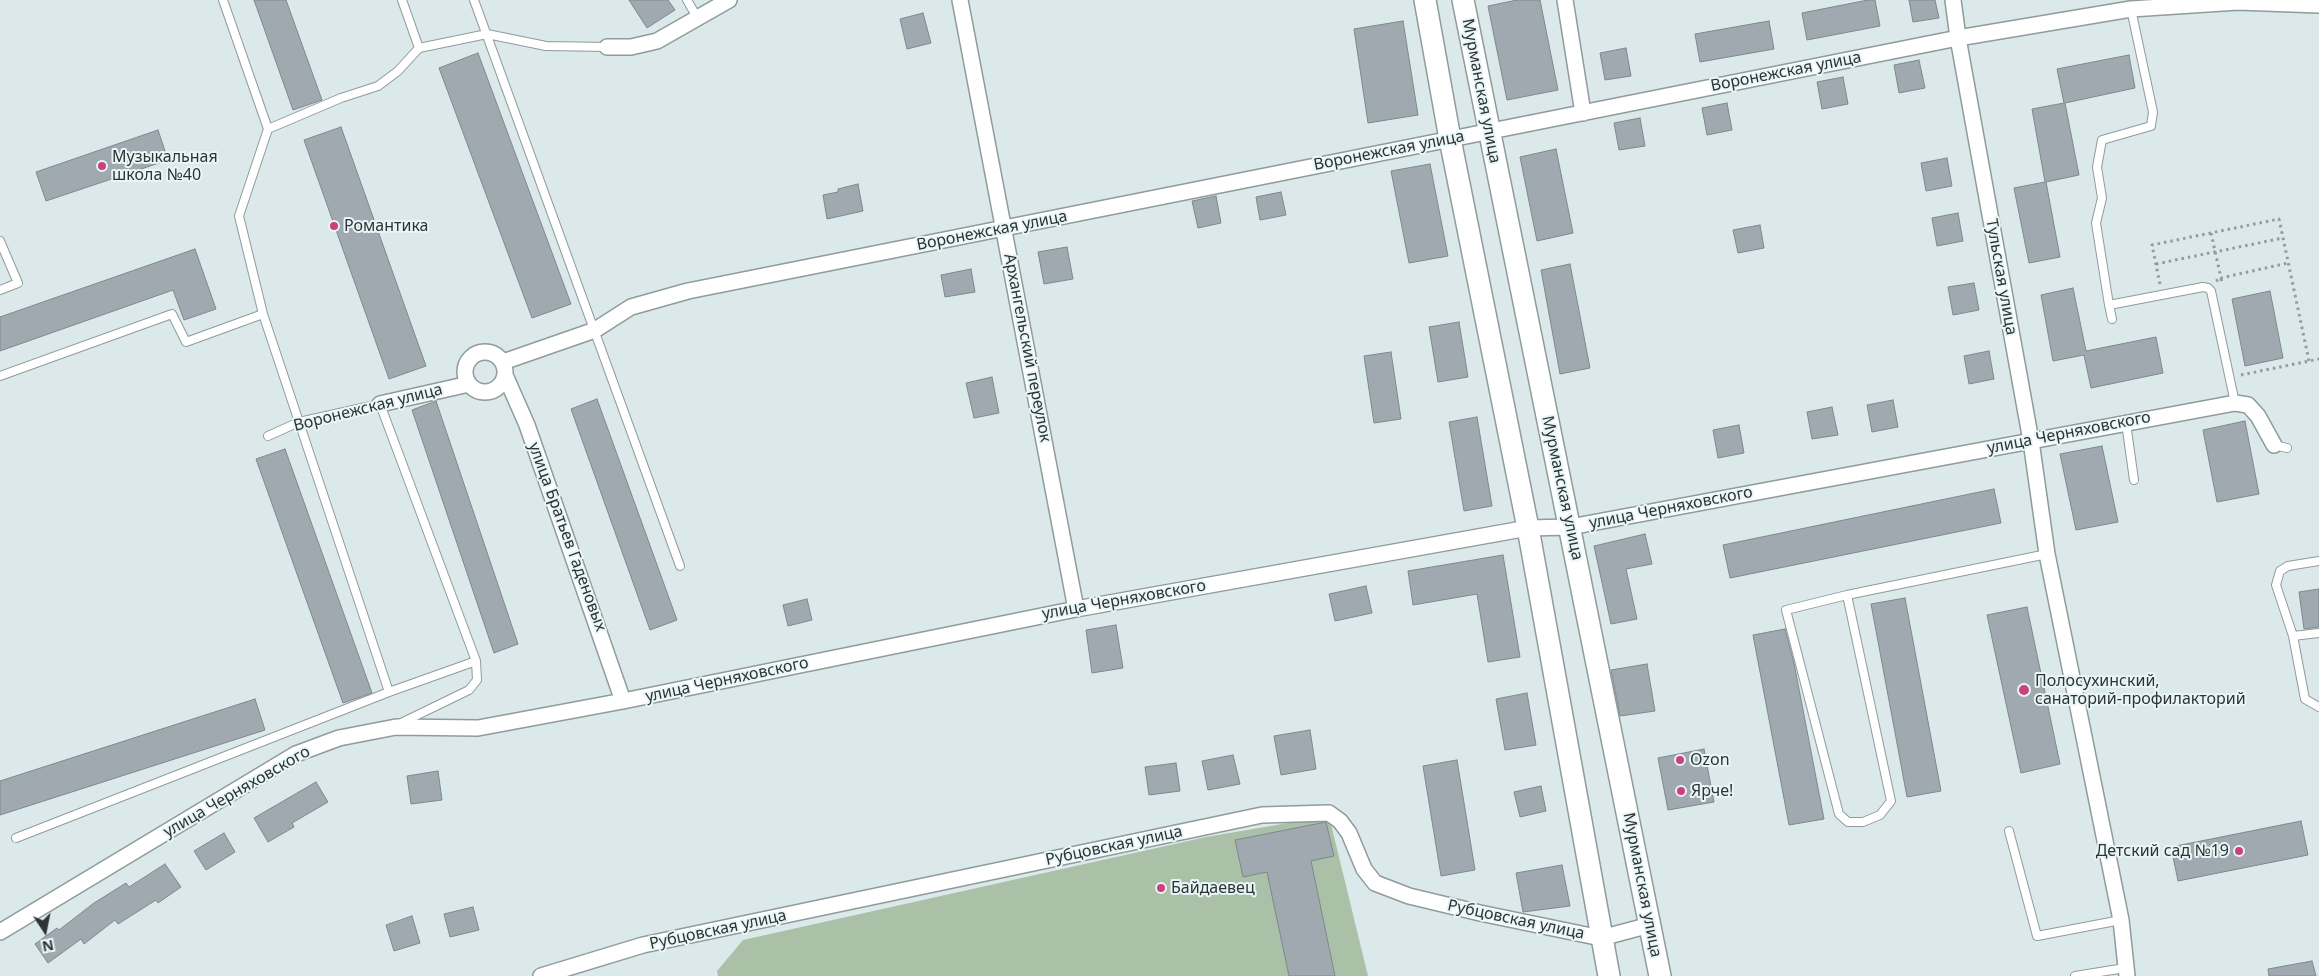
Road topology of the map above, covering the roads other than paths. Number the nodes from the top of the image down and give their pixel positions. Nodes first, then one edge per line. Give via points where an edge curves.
1 (223, 0) edge
2 (402, 0) edge
3 (474, 0) edge
4 (688, 0) edge
5 (729, 0) edge
6 (960, 0) edge
7 (1425, 0) edge
8 (1463, 0) edge
9 (1565, 0) edge
10 (1953, 0) edge
11 (2319, 5) edge
12 (2131, 9) junction
13 (698, 19) junction
14 (487, 34) junction
15 (1958, 38) junction
16 (607, 47) joint
17 (419, 48) junction
18 (1583, 113) junction
19 (268, 129) junction
20 (1489, 131) junction
21 (1450, 139) junction
22 (1004, 228) junction
23 (0, 241) edge
24 (0, 290) edge
25 (2109, 305) junction
26 (263, 314) junction
27 (2112, 319) dead end
28 (595, 330) junction
29 (504, 369) junction
30 (0, 376) edge
31 (469, 384) junction
32 (2235, 402) junction
33 (380, 404) junction
34 (299, 422) junction
35 (2126, 423) junction
36 (268, 436) dead end
37 (2030, 441) junction
38 (2281, 446) dead end
39 (2134, 480) dead end
40 (1570, 527) junction
41 (1528, 528) junction
42 (2047, 554) junction
43 (2319, 561) edge
44 (680, 566) dead end
45 (1847, 595) junction
46 (1076, 609) junction
47 (2319, 633) edge
48 (2293, 636) junction
49 (476, 661) junction
50 (389, 692) junction
51 (623, 701) junction
52 (2319, 707) edge
53 (396, 727) junction
54 (2009, 832) dead end
55 (16, 838) dead end
56 (2121, 920) junction
57 (1650, 925) junction
58 (0, 932) edge
59 (1601, 938) junction
60 (2126, 972) edge
61 (541, 976) edge
62 (1608, 976) edge
63 (1660, 976) edge
64 (2075, 976) edge

1 - 19 lane
2 - 17 lane
3 - 14 lane
4 - 13 lane
5 - 13 street
6 - 22 street, Архангельский переулок
7 - 21 main road
8 - 20 main road, Мурманская улица
9 - 18 street
10 - 15 street, Тульская улица
11 - 12 street, Воронежская улица via 2238,2
12 - 15 street, Воронежская улица
12 - 25 lane via 2153,112 2152,126 2102,140 2097,167 2102,198 2096,223
13 - 16 street via 657,41 630,47
14 - 16 lane via 546,46
14 - 17 lane
14 - 28 lane
15 - 18 street, Воронежская улица
15 - 37 street, Тульская улица
17 - 19 lane via 398,71 378,86
18 - 20 street, Воронежская улица
19 - 26 lane via 239,216
20 - 21 street, Воронежская улица
20 - 40 main road, Мурманская улица
21 - 22 street, Воронежская улица
21 - 41 main road
22 - 28 street, Воронежская улица via 688,291 631,307
22 - 46 street, Архангельский переулок
23 - 24 lane via 18,283
25 - 27 lane
25 - 32 lane via 2203,287 2211,291
26 - 30 lane via 186,342 172,314
26 - 34 lane
28 - 29 street, Воронежская улица
28 - 44 lane
29 - 31 street, Воронежская улица via 499,387 486,392
29 - 31 street via 495,354 474,355 467,363 465,374
29 - 51 street, улица Братьев Гаденовых via 527,424
31 - 33 street, Воронежская улица
32 - 35 street, улица Черняховского
32 - 38 street via 2248,405
33 - 34 lane, Воронежская улица
33 - 49 lane
34 - 36 lane, Воронежская улица
34 - 50 lane
35 - 37 street, улица Черняховского
35 - 39 lane
37 - 40 street, улица Черняховского
37 - 42 street, Тульская улица
40 - 41 street, улица Черняховского
40 - 57 main road, Мурманская улица
41 - 46 street, улица Черняховского
41 - 59 main road
42 - 45 lane
42 - 56 street, Тульская улица
43 - 48 lane via 2288,566 2280,571 2276,585
45 - 45 lane via 1786,610 1839,814 1848,822 1863,822 1880,815 1891,801
46 - 51 street, улица Черняховского
47 - 48 lane
48 - 52 lane via 2305,699
49 - 50 lane
49 - 53 lane via 477,680 469,690
50 - 55 lane
51 - 53 street, улица Черняховского via 478,728
53 - 58 street, улица Черняховского via 339,738 296,754
54 - 56 lane via 2037,936
56 - 60 street
57 - 59 street, Рубцовская улица
57 - 63 main road, Мурманская улица
59 - 61 street, Рубцовская улица via 1409,896 1375,883 1364,869 1349,834 1329,813 1262,815 643,945
59 - 62 main road
60 - 64 lane

